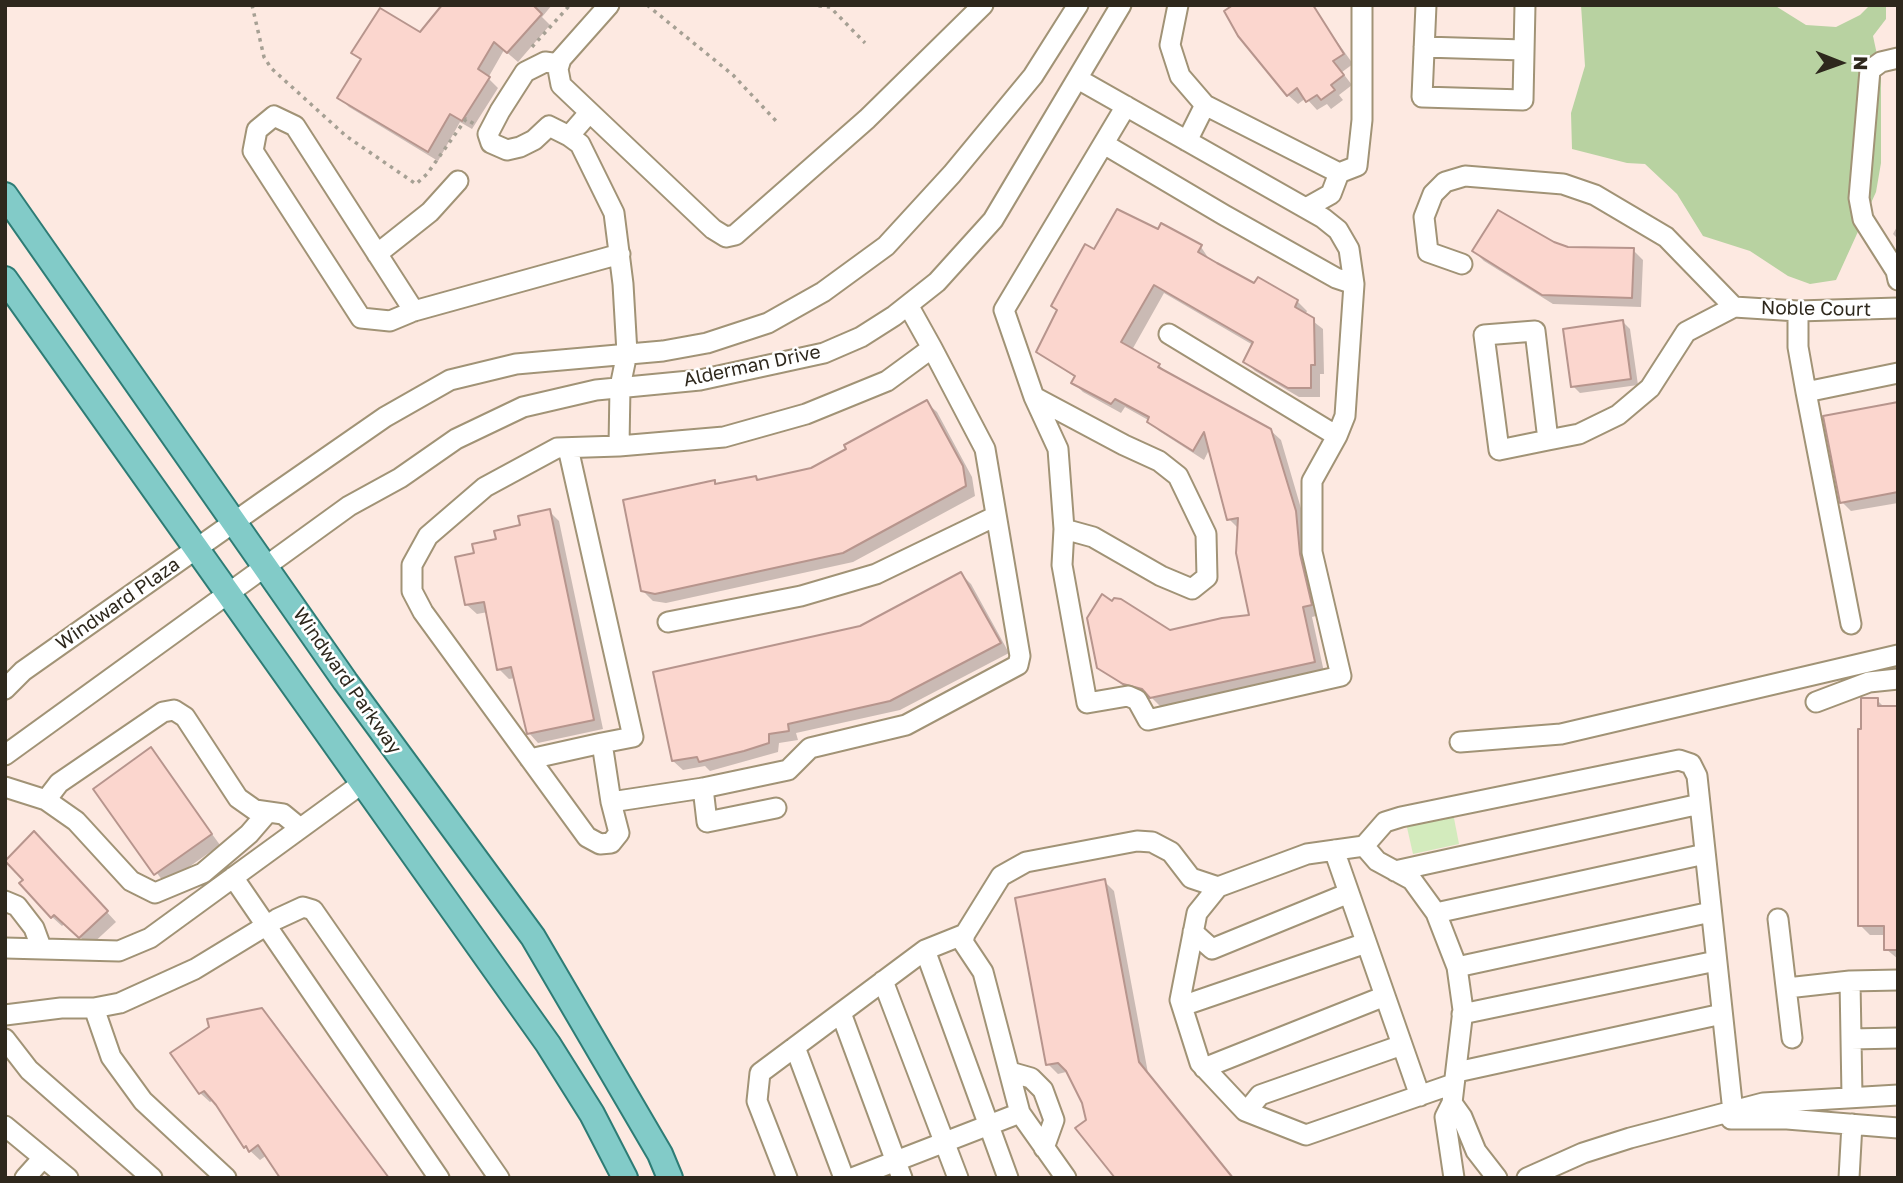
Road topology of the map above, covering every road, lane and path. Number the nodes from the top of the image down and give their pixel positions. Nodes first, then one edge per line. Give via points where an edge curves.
1 (252, 5) edge
2 (570, 5) edge
3 (609, 5) edge
4 (647, 5) edge
5 (810, 5) edge
6 (983, 5) edge
7 (1078, 5) edge
8 (1121, 5) edge
9 (1178, 5) edge
10 (1362, 5) edge
11 (1426, 5) edge
12 (1525, 5) edge
13 (865, 43) dead end
14 (1424, 47) junction
15 (1524, 50) junction
16 (524, 56) dead end
17 (1898, 58) edge
18 (559, 64) junction
19 (1078, 79) junction
20 (1205, 105) junction
21 (1126, 106) junction
22 (589, 113) junction
23 (482, 115) dead end
24 (777, 122) dead end
25 (569, 135) junction
26 (1187, 141) junction
27 (1104, 144) junction
28 (1339, 173) junction
29 (458, 181) dead end
30 (5, 195) edge
31 (1306, 208) junction
32 (377, 254) junction
33 (620, 254) junction
34 (1462, 264) dead end
35 (1897, 274) edge
36 (5, 279) edge
37 (1354, 284) junction
38 (908, 305) junction
39 (1734, 307) junction
40 (1898, 308) edge
41 (414, 311) junction
42 (1798, 311) junction
43 (1169, 334) dead end
44 (932, 348) junction
45 (627, 354) junction
46 (1898, 373) edge
47 (620, 387) junction
48 (1805, 392) junction
49 (1034, 397) junction
50 (1337, 436) junction
51 (1548, 440) junction
52 (619, 446) junction
53 (568, 448) junction
54 (996, 516) junction
55 (234, 522) junction
56 (1064, 529) junction
57 (198, 548) junction
58 (267, 567) junction
59 (230, 594) junction
60 (668, 622) dead end
61 (1850, 624) dead end
62 (1898, 654) edge
63 (1898, 678) edge
64 (5, 689) edge
65 (1816, 702) dead end
66 (1460, 741) dead end
67 (603, 743) junction
68 (5, 755) edge
69 (530, 758) junction
70 (364, 782) junction
71 (5, 787) edge
72 (703, 788) junction
73 (46, 800) junction
74 (611, 802) junction
75 (1700, 804) junction
76 (776, 808) dead end
77 (268, 812) junction
78 (300, 828) junction
79 (1364, 846) junction
80 (1334, 850) junction
81 (1705, 853) junction
82 (1395, 871) junction
83 (233, 877) junction
84 (1218, 887) junction
85 (1349, 893) junction
86 (5, 901) edge
87 (1711, 912) junction
88 (1436, 913) junction
89 (1778, 919) dead end
90 (267, 925) junction
91 (1193, 932) junction
92 (965, 934) junction
93 (1366, 943) junction
94 (41, 947) junction
95 (5, 948) edge
96 (925, 950) junction
97 (1716, 961) junction
98 (1457, 967) junction
99 (883, 981) junction
100 (1850, 981) junction
101 (1898, 981) edge
102 (1787, 988) junction
103 (1385, 996) junction
104 (1182, 1006) junction
105 (94, 1008) junction
106 (841, 1013) junction
107 (1462, 1014) junction
108 (1721, 1014) junction
109 (5, 1015) edge
110 (1793, 1038) dead end
111 (1898, 1038) edge
112 (1851, 1039) junction
113 (1402, 1045) junction
114 (795, 1046) junction
115 (9, 1051) edge
116 (1204, 1068) junction
117 (1010, 1072) junction
118 (1454, 1086) junction
119 (1898, 1095) edge
120 (1420, 1096) junction
121 (1852, 1097) junction
122 (1247, 1111) junction
123 (1733, 1112) junction
124 (1020, 1113) junction
125 (1705, 1120) junction
126 (1852, 1124) junction
127 (5, 1126) edge
128 (988, 1126) junction
129 (1898, 1128) edge
130 (945, 1142) junction
131 (1044, 1148) junction
132 (43, 1158) junction
133 (899, 1169) edge
134 (25, 1178) edge
135 (68, 1178) edge
136 (152, 1178) edge
137 (226, 1178) edge
138 (439, 1178) edge
139 (499, 1178) edge
140 (625, 1178) edge
141 (670, 1178) edge
142 (787, 1178) edge
143 (844, 1178) edge
144 (852, 1178) edge
145 (958, 1178) edge
146 (1008, 1178) edge
147 (1066, 1178) edge
148 (1454, 1178) edge
149 (1497, 1178) edge
150 (1528, 1178) edge
151 (1849, 1178) edge

1 - 23 path via 264,57 271,68 346,136 416,184 466,119 475,125
2 - 16 path
3 - 18 street
4 - 24 path via 733,75
5 - 13 path via 830,7
6 - 22 street via 904,85 735,235 726,237 713,229
7 - 45 street, Alderman Drive via 1033,76 886,246 823,292 768,323 707,343
8 - 19 street, Alderman Drive
9 - 20 street via 1170,45 1180,76
10 - 28 street via 1362,120 1357,166
11 - 14 street
12 - 15 street
14 - 15 street
14 - 15 street via 1422,97 1522,100
17 - 35 street via 1870,70 1859,198 1863,219
18 - 22 street via 561,85
18 - 25 street via 545,62 525,72 488,138 507,150 534,140 549,126
19 - 21 street
19 - 38 street, Alderman Drive via 993,220 937,282
20 - 26 street
20 - 28 street
21 - 26 street
21 - 27 street
22 - 25 street
25 - 33 street via 580,144 604,187 614,213
26 - 31 street
27 - 37 street via 1336,278
27 - 49 street via 1004,310
28 - 31 street via 1331,194
29 - 32 street via 430,212
30 - 55 main road, Windward Parkway
31 - 37 street via 1338,230 1349,249
32 - 41 street
32 - 41 street via 295,126 274,116 257,130 253,151 361,318 390,321
33 - 41 street
33 - 45 street
34 - 39 street via 1428,252 1424,217 1433,194 1445,182 1465,176 1563,184 1595,195 1666,237
36 - 57 main road
37 - 50 street via 1345,416
38 - 44 street
38 - 47 street, Alderman Drive via 861,337 824,353 701,380
39 - 42 street, Noble Court
39 - 51 street via 1686,332 1650,388 1618,415 1579,434
40 - 42 street, Noble Court
42 - 48 street via 1797,347
43 - 50 street
44 - 52 street via 887,381 806,414 724,437
44 - 54 street via 985,449
45 - 47 street
45 - 55 street, Alderman Drive via 516,364 450,380 385,417
46 - 48 street
47 - 52 street
47 - 58 street, Alderman Drive via 523,407 456,439 349,506
48 - 61 street
49 - 56 street via 1058,449
49 - 56 street via 1160,461 1178,476 1206,534 1207,577 1192,589 1093,537
50 - 56 street via 1312,481 1312,552 1341,676 1148,720 1137,701 1128,696 1087,703 1062,565
51 - 51 street via 1499,450 1484,335 1535,331
52 - 53 street
53 - 67 street via 633,737
53 - 69 street via 556,448 485,487 428,536 412,565 412,591 423,612
54 - 60 street via 877,573 801,596
54 - 72 street via 1018,665 906,724 810,748 788,770
55 - 57 street, Windward Plaza
55 - 58 main road, Windward Parkway
57 - 59 main road
57 - 64 street, Windward Plaza via 23,671
58 - 59 street, Alderman Drive
58 - 141 main road, Windward Parkway via 533,937
59 - 68 street
59 - 70 main road
62 - 66 street via 1561,734
63 - 65 street via 1870,682
67 - 69 street
67 - 74 street
69 - 74 street via 587,837 600,845 611,843 619,833
70 - 78 street
70 - 140 main road via 548,1044
71 - 73 street
72 - 74 street
72 - 76 street via 707,822
73 - 77 street via 76,821 131,881 155,893 203,873
73 - 77 street via 59,783 163,712 174,710 184,717 238,798 255,810
75 - 79 street via 1691,764 1666,761 1401,817 1385,822
75 - 81 street
75 - 82 street
77 - 78 street via 283,814
78 - 83 street
79 - 80 street
79 - 82 street via 1377,862
80 - 84 street via 1307,854
80 - 85 street
81 - 87 street
81 - 88 street
82 - 88 street via 1412,880
83 - 90 street
83 - 94 street via 150,938 119,951
84 - 91 street via 1196,913
84 - 92 street via 1191,878 1171,852 1152,842 1137,841 1026,862 1009,871 1001,876
85 - 91 street via 1212,948
85 - 93 street
86 - 94 street via 17,906 34,928
87 - 97 street
87 - 98 street
88 - 98 street
89 - 102 street
90 - 105 street via 195,969 120,1003
90 - 138 street
90 - 139 street via 303,908 313,910
91 - 104 street
92 - 96 street
92 - 117 street via 963,942 983,972
93 - 103 street
93 - 104 street
94 - 95 street
96 - 99 street
96 - 128 street
97 - 107 street
97 - 108 street
98 - 107 street
99 - 106 street
99 - 130 street
100 - 101 street
100 - 102 street
100 - 112 street
102 - 110 street
103 - 113 street
103 - 116 street
104 - 116 street
105 - 109 street
105 - 137 street via 111,1057 143,1101
106 - 114 street
106 - 133 street
107 - 118 street
108 - 118 street
108 - 123 street
111 - 112 street
112 - 121 street
113 - 120 street
113 - 122 street via 1260,1096
114 - 142 street via 760,1073 757,1101
114 - 143 street
115 - 136 street
116 - 122 street
117 - 124 street
117 - 131 street via 1031,1077 1043,1090 1054,1120
118 - 120 street
118 - 148 street via 1445,1117
118 - 149 street via 1476,1152
119 - 121 street
120 - 122 street via 1306,1135
121 - 123 street via 1763,1103
123 - 125 street
124 - 128 street
124 - 131 street
125 - 126 street
125 - 150 street via 1606,1145
126 - 129 street
126 - 151 street
127 - 132 street
128 - 130 street
128 - 146 street
130 - 133 street
130 - 145 street
131 - 147 street
132 - 134 street
132 - 135 street
133 - 144 street

